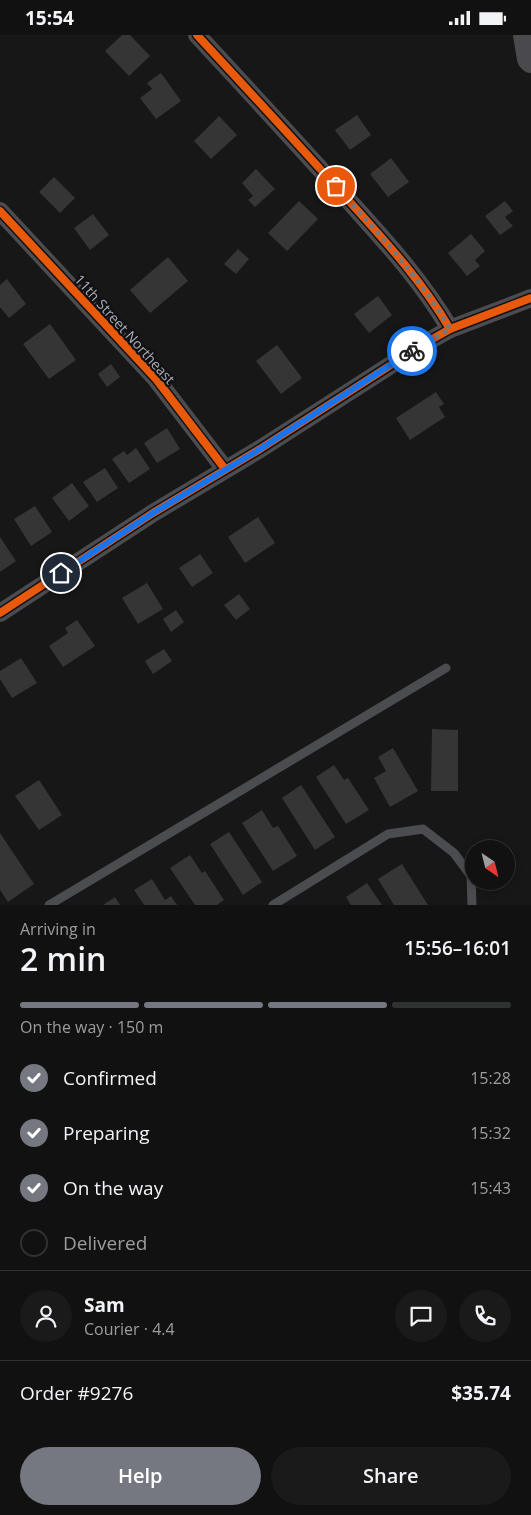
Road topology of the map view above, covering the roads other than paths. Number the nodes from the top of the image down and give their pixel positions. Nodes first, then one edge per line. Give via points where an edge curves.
1 (197, 35) edge
2 (525, 35) edge
3 (531, 61) edge
4 (0, 211) edge
5 (531, 298) edge
6 (450, 329) junction
7 (225, 469) junction
8 (0, 613) edge
9 (446, 668) dead end
10 (49, 905) edge
11 (273, 905) edge
12 (472, 905) edge

1 - 6 street via 412,271
2 - 3 main road
4 - 7 street, 11th Street Northeast via 156,379
5 - 6 street
6 - 7 street
7 - 8 street
9 - 10 lane
11 - 12 lane via 388,834 423,829 454,853 471,876

